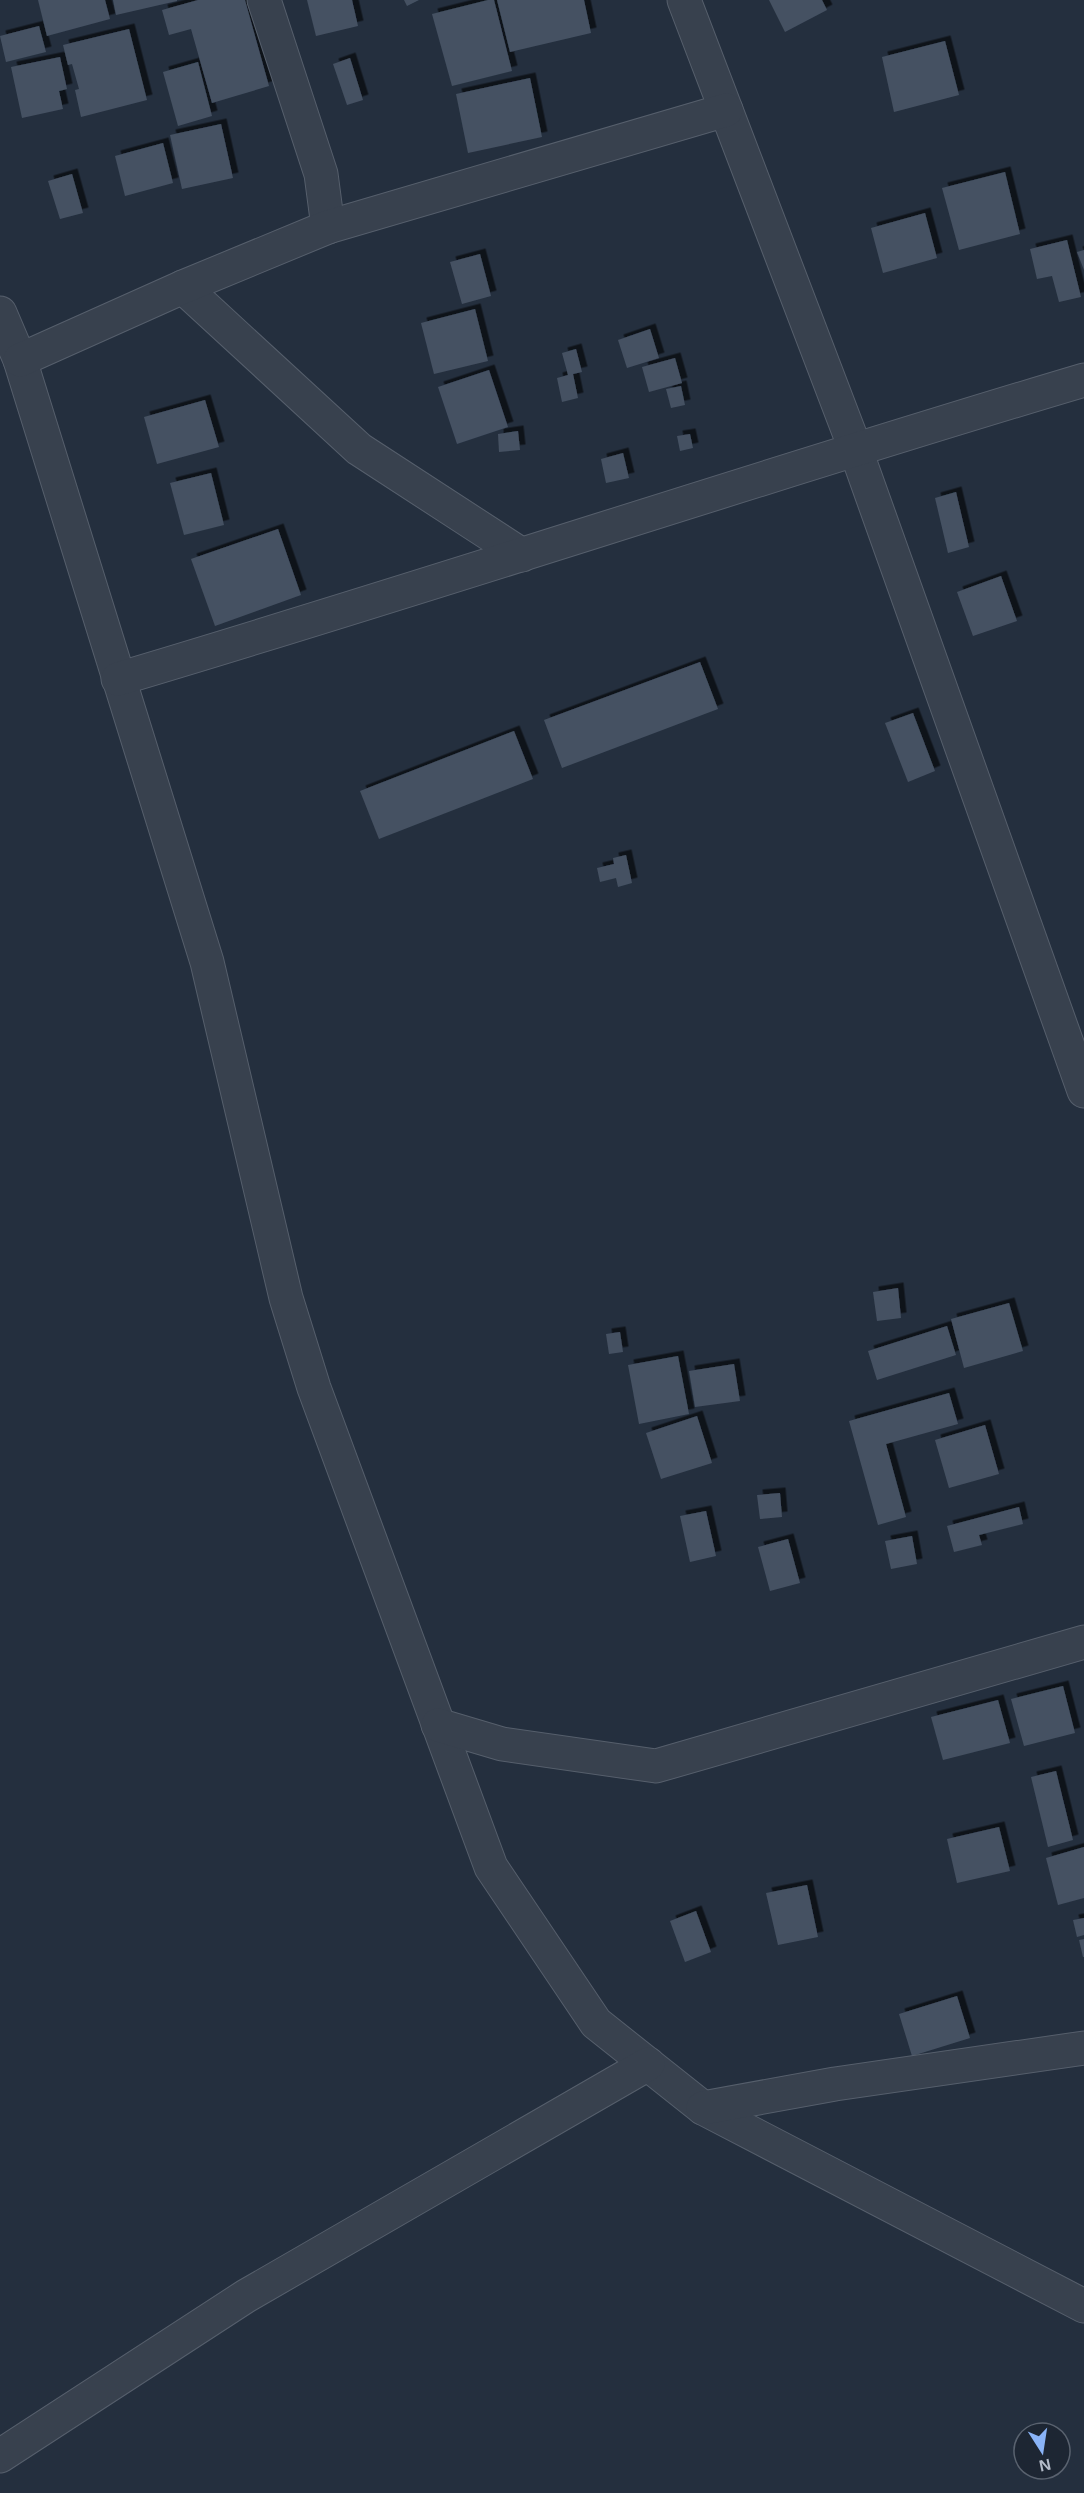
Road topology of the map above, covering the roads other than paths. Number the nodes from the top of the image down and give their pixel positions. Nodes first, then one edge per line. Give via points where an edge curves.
1 (264, 0) edge
2 (684, 0) edge
3 (726, 110) junction
4 (328, 227) junction
5 (183, 287) junction
6 (0, 313) edge
7 (21, 360) junction
8 (1084, 380) edge
9 (855, 448) junction
10 (522, 555) junction
11 (118, 679) junction
12 (1084, 1091) edge
13 (1084, 1642) edge
14 (438, 1725) junction
15 (1084, 2048) edge
16 (648, 2064) junction
17 (703, 2108) junction
18 (1084, 2306) edge
19 (0, 2456) edge

1 - 4 street via 321,174
2 - 3 street
3 - 4 street
3 - 9 street
4 - 5 street
5 - 7 street
5 - 10 street via 359,449
6 - 7 street
7 - 11 street
8 - 9 street
9 - 10 street
9 - 12 street
10 - 11 street
11 - 14 street via 207,962 286,1298 314,1388
13 - 14 street via 656,1766 502,1744
14 - 16 street via 491,1868 596,2022
15 - 17 street via 835,2084
16 - 17 street
16 - 19 street via 246,2296
17 - 18 street

